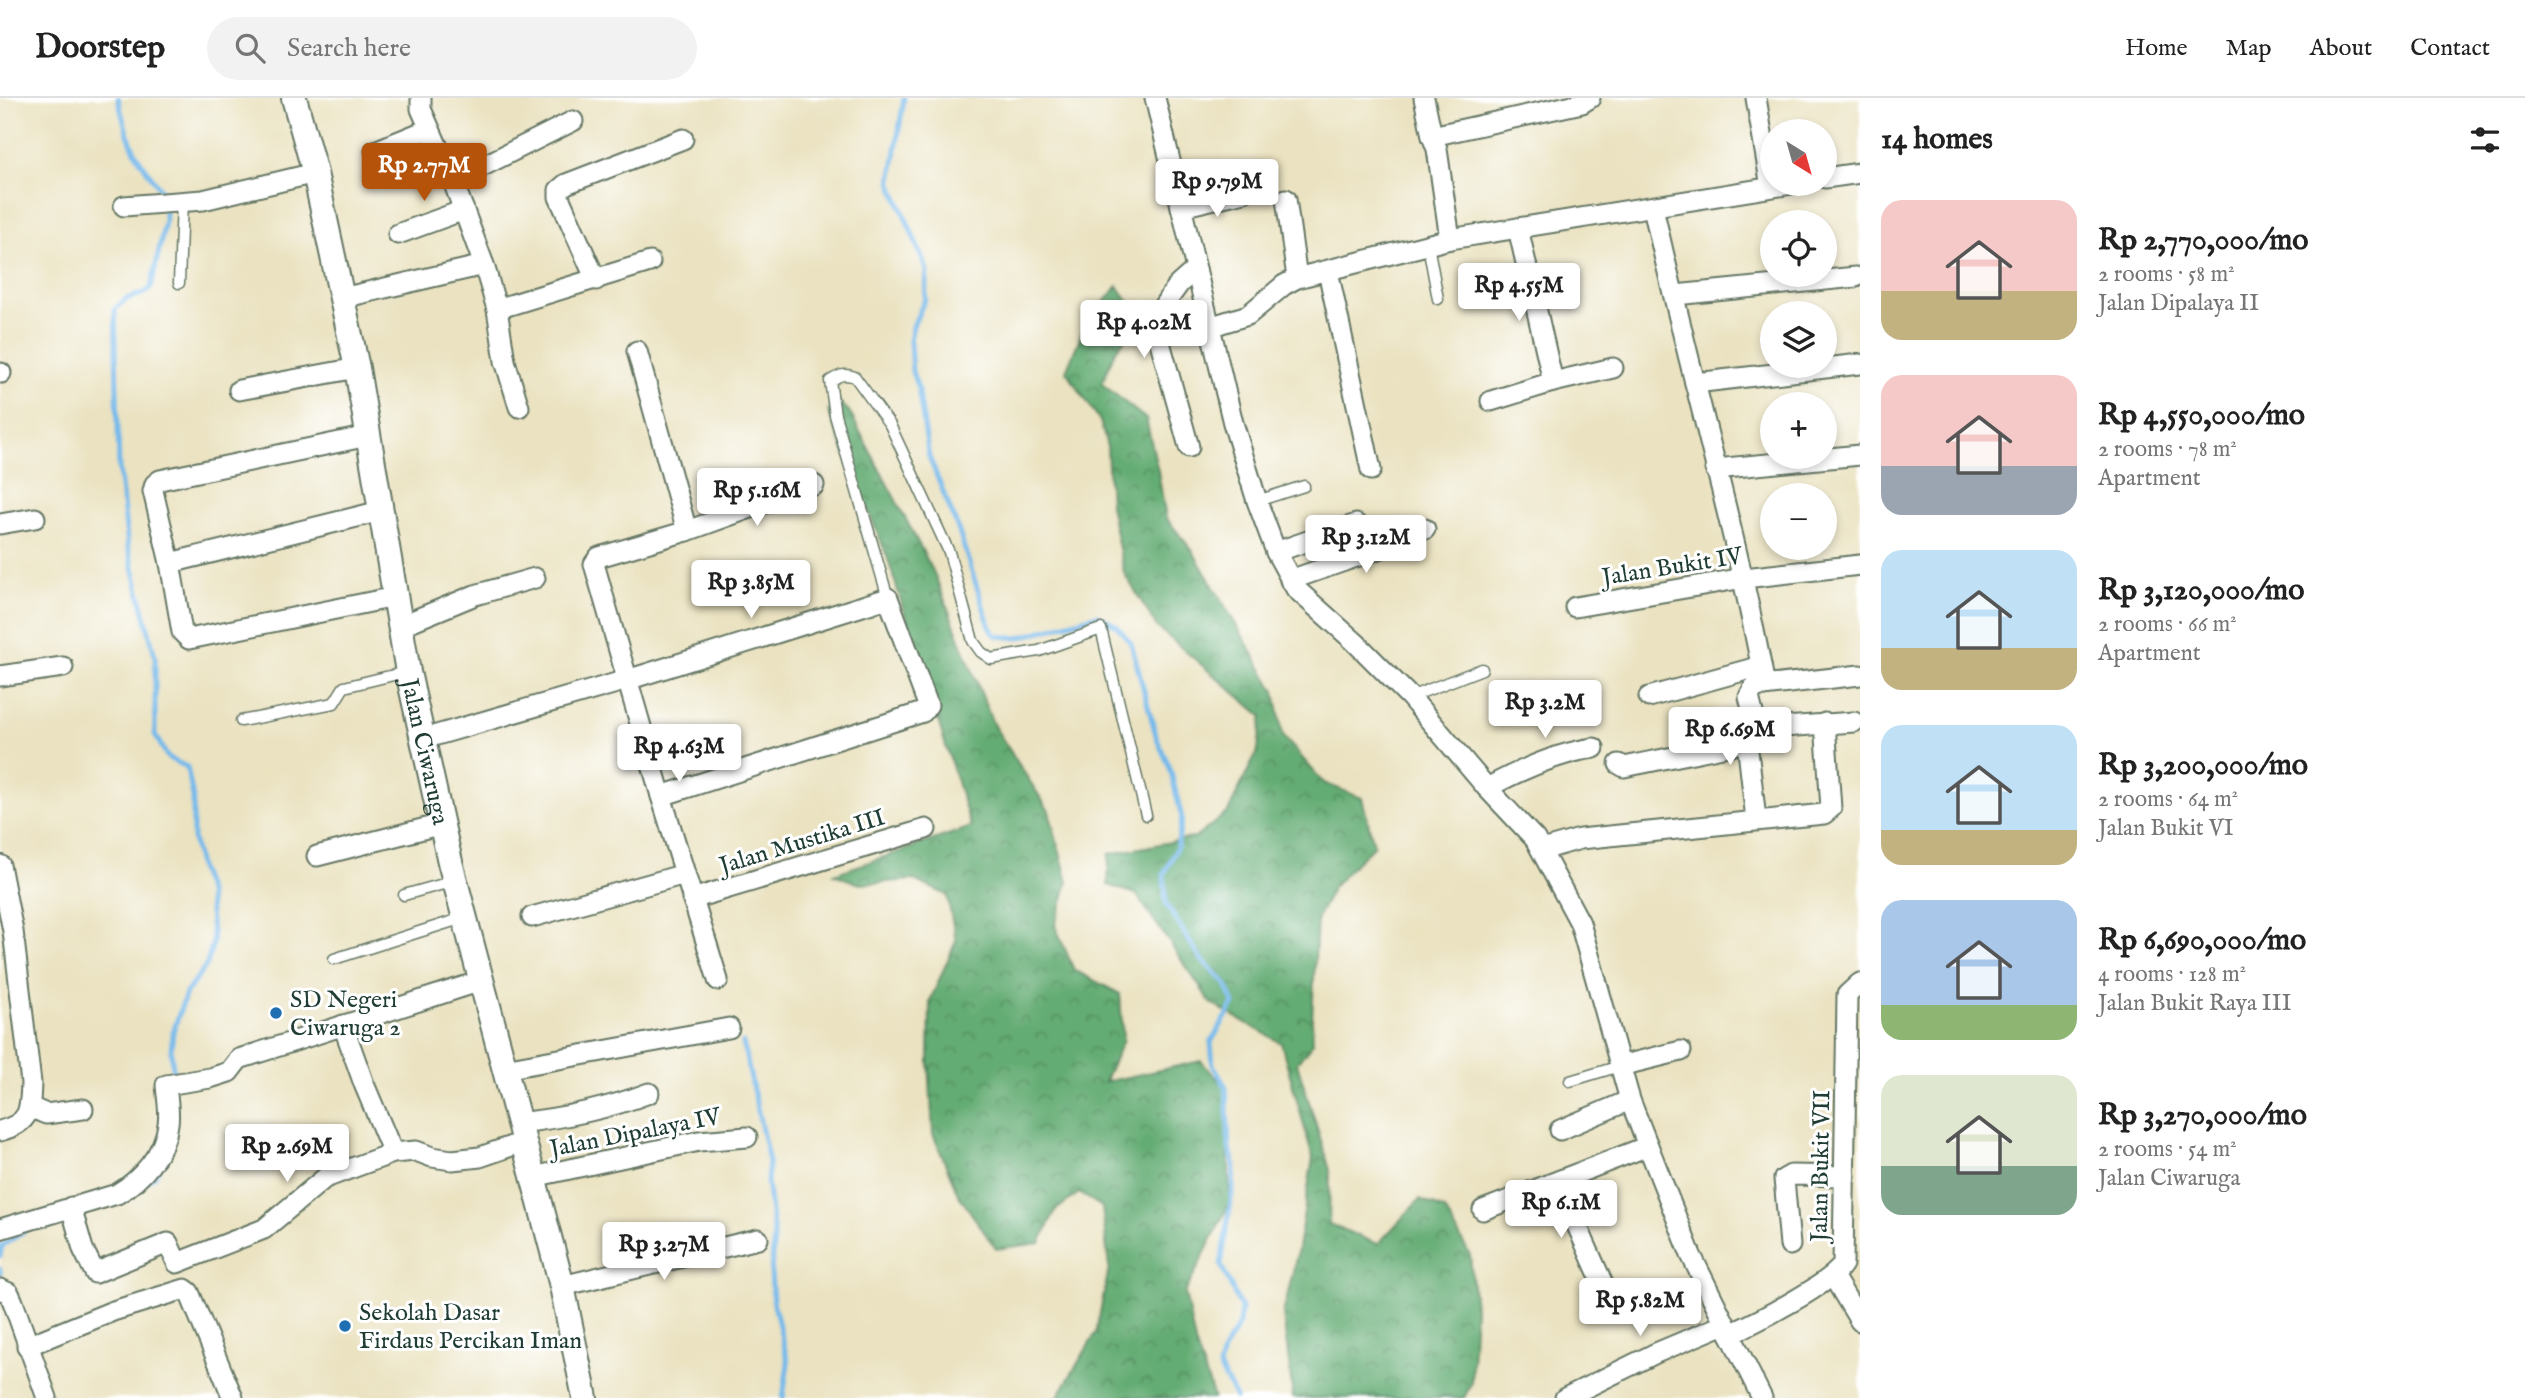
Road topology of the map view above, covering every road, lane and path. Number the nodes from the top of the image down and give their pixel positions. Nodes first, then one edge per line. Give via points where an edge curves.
1 (294, 98) edge
2 (421, 98) edge
3 (1155, 98) edge
4 (1424, 98) edge
5 (1590, 98) edge
6 (1756, 98) edge
7 (573, 121) dead end
8 (1760, 122) edge
9 (429, 129) junction
10 (1432, 136) junction
11 (683, 139) dead end
12 (375, 151) dead end
13 (316, 173) junction
14 (1860, 173) edge
15 (1838, 176) edge
16 (453, 181) junction
17 (1760, 189) edge
18 (1244, 192) dead end
19 (1286, 199) dead end
20 (182, 201) junction
21 (124, 206) dead end
22 (1181, 206) junction
23 (1653, 207) junction
24 (464, 210) junction
25 (1518, 228) junction
26 (398, 234) dead end
27 (1450, 239) junction
28 (1428, 245) junction
29 (650, 262) dead end
30 (484, 265) junction
31 (1196, 269) junction
32 (1328, 271) junction
33 (1856, 277) dead end
34 (1297, 278) junction
35 (596, 280) junction
36 (179, 283) dead end
37 (1675, 295) junction
38 (342, 298) junction
39 (1438, 299) dead end
40 (497, 309) junction
41 (1209, 327) junction
42 (637, 351) dead end
43 (1860, 364) edge
44 (357, 368) junction
45 (1613, 368) dead end
46 (1553, 382) junction
47 (1695, 383) junction
48 (239, 390) dead end
49 (1491, 401) dead end
50 (519, 407) dead end
51 (368, 436) junction
52 (1189, 447) dead end
53 (1860, 455) edge
54 (1715, 469) junction
55 (1371, 470) dead end
56 (814, 485) dead end
57 (1304, 485) dead end
58 (1257, 501) junction
59 (381, 511) junction
60 (36, 518) dead end
61 (0, 524) edge
62 (1356, 524) dead end
63 (1425, 528) dead end
64 (687, 531) junction
65 (1276, 552) junction
66 (170, 562) junction
67 (1860, 565) edge
68 (535, 578) dead end
69 (1744, 578) junction
70 (1290, 580) junction
71 (395, 597) junction
72 (888, 598) junction
73 (1576, 607) dead end
74 (400, 626) junction
75 (1761, 666) junction
76 (63, 667) dead end
77 (1482, 668) dead end
78 (408, 672) junction
79 (1860, 675) edge
80 (0, 677) edge
81 (627, 680) junction
82 (1765, 686) junction
83 (1410, 697) junction
84 (1649, 697) dead end
85 (241, 721) dead end
86 (1854, 722) dead end
87 (1825, 723) junction
88 (1752, 735) junction
89 (422, 739) junction
90 (1594, 748) dead end
91 (1619, 764) dead end
92 (1488, 788) junction
93 (662, 796) junction
94 (1146, 815) dead end
95 (1756, 820) junction
96 (442, 824) junction
97 (926, 829) dead end
98 (1542, 850) junction
99 (317, 856) dead end
100 (0, 865) edge
101 (685, 874) junction
102 (454, 881) junction
103 (404, 895) dead end
104 (692, 900) junction
105 (532, 917) dead end
106 (463, 918) junction
107 (334, 959) dead end
108 (718, 980) dead end
109 (481, 981) junction
110 (1860, 983) edge
111 (343, 1025) junction
112 (729, 1028) dead end
113 (1681, 1051) dead end
114 (1620, 1066) junction
115 (504, 1069) junction
116 (1570, 1081) dead end
117 (649, 1093) dead end
118 (1630, 1100) junction
119 (30, 1107) junction
120 (83, 1109) dead end
121 (1560, 1130) dead end
122 (0, 1131) edge
123 (521, 1133) junction
124 (747, 1137) dead end
125 (1648, 1146) junction
126 (393, 1153) junction
127 (1846, 1176) junction
128 (533, 1177) junction
129 (1560, 1181) junction
130 (72, 1210) junction
131 (1483, 1210) dead end
132 (0, 1229) edge
133 (758, 1238) dead end
134 (1790, 1245) dead end
135 (1833, 1276) junction
136 (1603, 1284) dead end
137 (562, 1286) junction
138 (0, 1289) edge
139 (1860, 1321) edge
140 (1727, 1329) junction
141 (27, 1346) junction
142 (1574, 1396) edge
143 (230, 1397) edge
144 (47, 1398) edge
145 (585, 1398) edge
146 (1762, 1398) edge

1 - 13 street, Jalan Ciwaruga
2 - 9 street
3 - 22 street
4 - 10 street
5 - 10 street
6 - 8 street
7 - 16 street
9 - 12 street
9 - 16 street
10 - 27 street
11 - 35 street via 559,190
13 - 20 street
13 - 38 street, Jalan Ciwaruga
14 - 15 street
16 - 24 street
17 - 23 street
18 - 22 street
19 - 34 street
20 - 21 street
20 - 36 lane
22 - 31 street
23 - 25 street
23 - 37 street
24 - 26 street
24 - 30 street
25 - 27 street
25 - 46 street
27 - 28 street
28 - 32 street
28 - 39 lane
29 - 35 street
30 - 38 street
30 - 40 street
31 - 41 street
31 - 52 street via 1164,305 1158,335
32 - 34 street
32 - 55 street
33 - 37 street
34 - 41 street via 1248,315
35 - 40 street
37 - 47 street
38 - 44 street, Jalan Ciwaruga
40 - 50 street via 503,353
41 - 58 street
42 - 64 street
43 - 47 street
44 - 48 street
44 - 51 street, Jalan Ciwaruga
45 - 46 street
46 - 49 street
47 - 54 street
51 - 59 street, Jalan Ciwaruga
51 - 66 street via 157,482 153,491
53 - 54 street
54 - 69 street
56 - 64 street
57 - 58 lane
58 - 65 street
59 - 66 street
59 - 71 street, Jalan Ciwaruga
60 - 61 street
62 - 65 street
63 - 70 street
64 - 81 street via 594,564
65 - 70 street
66 - 71 street via 182,632 189,639
67 - 69 street, Jalan Bukit IV
68 - 74 street via 475,595
69 - 73 street, Jalan Bukit IV
69 - 75 street
70 - 83 street
71 - 74 street, Jalan Ciwaruga
72 - 81 street
72 - 93 street via 928,705 923,712
72 - 94 lane via 835,415 830,381 840,375 855,377 890,425 949,552 973,641 981,652 991,659 1039,651 1101,629
74 - 78 street, Jalan Ciwaruga
75 - 82 street
75 - 84 street
76 - 80 street
77 - 83 lane
78 - 85 lane via 344,687 334,703
78 - 89 street, Jalan Ciwaruga
79 - 82 street
81 - 89 street
81 - 93 street
82 - 88 street via 1754,687 1749,697
83 - 92 street
86 - 87 street
87 - 88 street
87 - 95 street via 1831,808
88 - 91 street via 1624,767
88 - 95 street
89 - 96 street, Jalan Ciwaruga
90 - 92 street via 1559,756
92 - 98 street
93 - 101 street
95 - 98 street via 1580,839
96 - 99 street
96 - 102 street, Jalan Ciwaruga
97 - 104 street, Jalan Mustika III
98 - 114 street via 1580,923
100 - 119 street via 13,931
101 - 104 street
101 - 105 street
102 - 103 lane
102 - 106 street, Jalan Ciwaruga
104 - 108 street
106 - 107 lane
106 - 109 street, Jalan Ciwaruga
109 - 111 street
109 - 115 street, Jalan Ciwaruga
110 - 127 street, Jalan Bukit VII via 1847,995
111 - 126 street
111 - 130 street via 239,1059 229,1072 166,1085 168,1123 153,1161 117,1194
112 - 115 street
113 - 114 street
114 - 116 lane
114 - 118 street
115 - 123 street, Jalan Ciwaruga
117 - 123 street
118 - 121 street
118 - 125 street
119 - 120 street via 46,1114
119 - 122 street via 20,1123
123 - 126 street via 480,1157 452,1160 416,1151
123 - 128 street, Jalan Ciwaruga
124 - 128 street, Jalan Dipalaya IV via 699,1141
125 - 129 street
125 - 140 street via 1691,1255
126 - 130 street via 325,1178 264,1229 177,1263 168,1243 95,1273
127 - 134 street via 1791,1175 1784,1179
127 - 135 street, Jalan Bukit VII via 1843,1264
128 - 137 street, Jalan Ciwaruga
129 - 131 street
129 - 136 street
130 - 132 street
133 - 137 street
135 - 139 street
135 - 140 street, Jalan Bukit VII
137 - 145 street, Jalan Ciwaruga
138 - 141 street via 9,1293
140 - 142 street, Jalan Bukit VII via 1656,1353
140 - 146 street
141 - 143 street via 113,1311 185,1289
141 - 144 street

